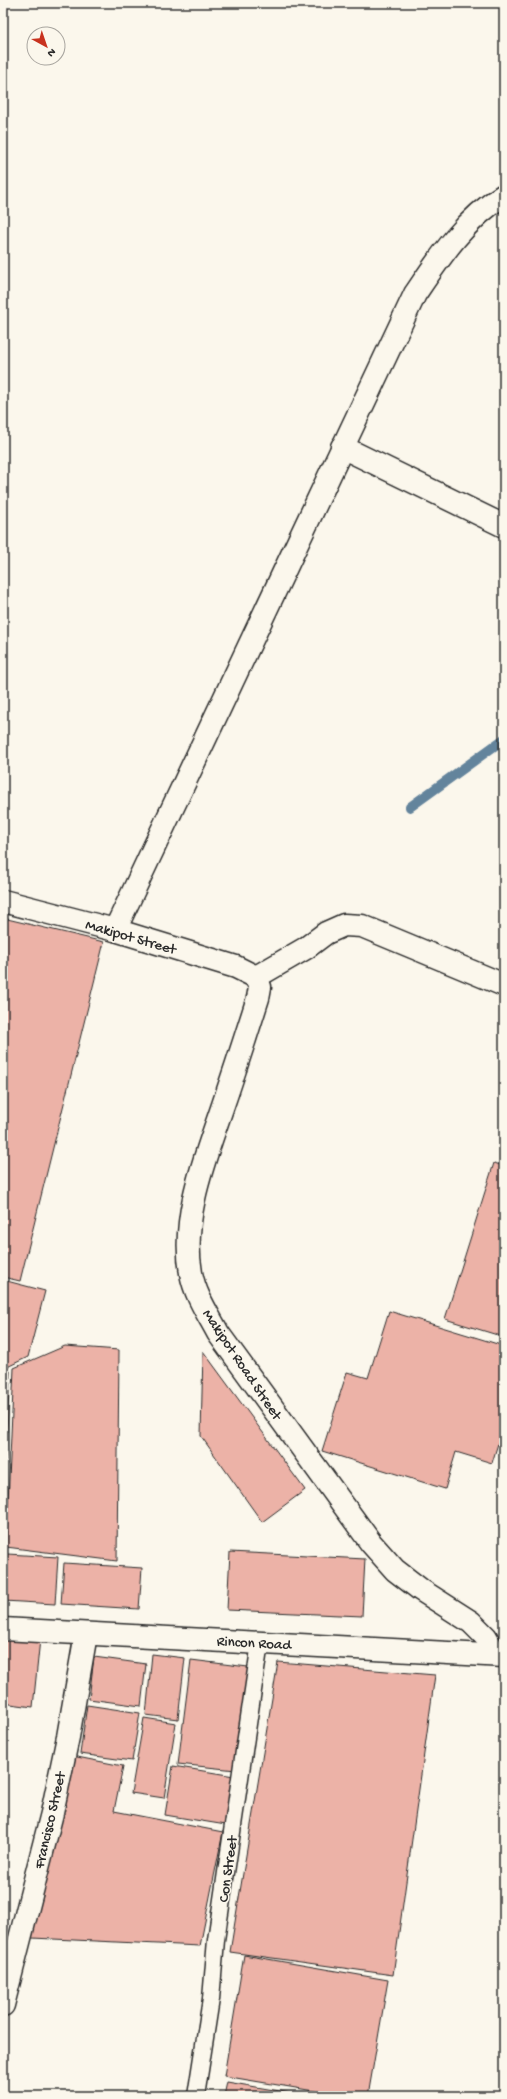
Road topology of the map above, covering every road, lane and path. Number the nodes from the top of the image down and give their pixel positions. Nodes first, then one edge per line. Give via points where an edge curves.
1 (504, 195) edge
2 (342, 447) junction
3 (504, 526) edge
4 (3, 901) edge
5 (115, 930) junction
6 (256, 977) junction
7 (504, 985) edge
8 (3, 1629) edge
9 (86, 1634) junction
10 (260, 1643) junction
11 (500, 1655) edge
12 (3, 2005) edge
13 (196, 2096) edge

1 - 2 street via 485,207 445,249 415,294
2 - 3 street
2 - 5 street
4 - 5 street, Makipot Street
5 - 6 street, Makipot Street via 236,967
6 - 7 street via 306,948 326,933 344,925 362,926
6 - 11 street, Makipot Road Street via 260,987 258,998 202,1170 192,1215 188,1247 191,1274 199,1299 218,1333 371,1543 395,1570 415,1586 471,1622 486,1636
8 - 9 street, Rincon Road
9 - 10 street, Rincon Road
9 - 12 street, Francisco Street via 54,1806
10 - 11 street, Rincon Road
10 - 13 lane, Con Street via 216,1940 211,1999

